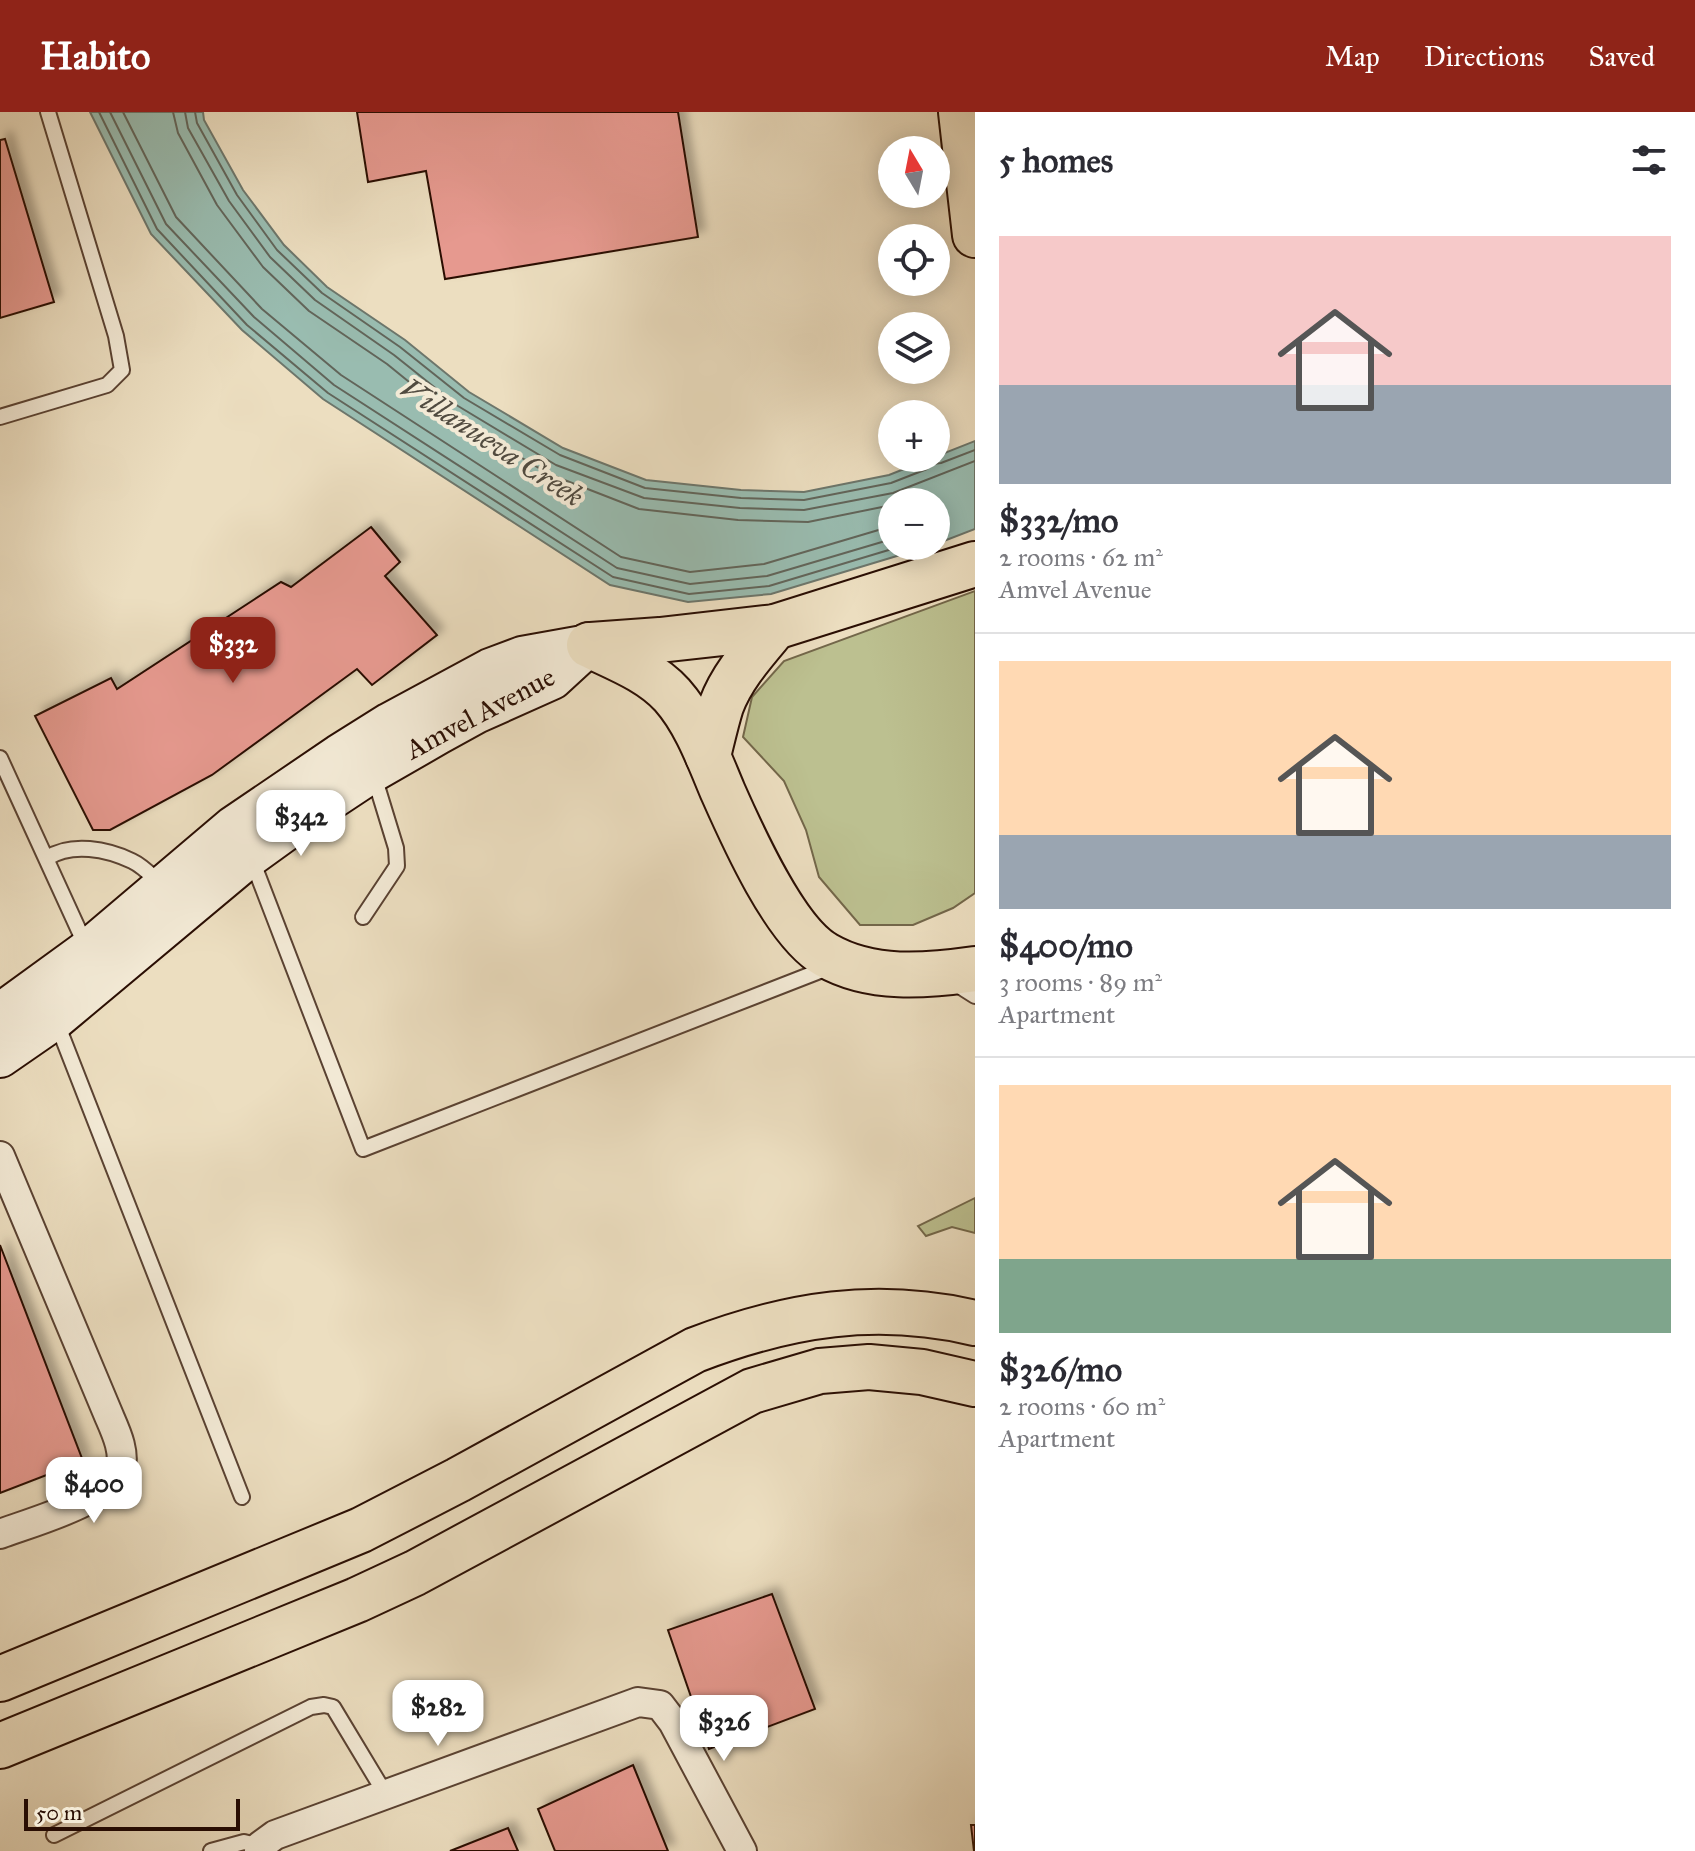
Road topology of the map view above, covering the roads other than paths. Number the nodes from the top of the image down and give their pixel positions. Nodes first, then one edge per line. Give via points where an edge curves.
1 (48, 112) edge
2 (961, 112) edge
3 (975, 235) edge
4 (0, 417) edge
5 (975, 564) edge
6 (775, 627) junction
7 (589, 645) junction
8 (708, 756) junction
9 (0, 758) edge
10 (372, 772) junction
11 (250, 856) junction
12 (47, 858) junction
13 (163, 885) junction
14 (363, 917) dead end
15 (975, 943) edge
16 (88, 950) junction
17 (843, 962) junction
18 (957, 971) edge
19 (975, 996) edge
20 (49, 1002) junction
21 (0, 1014) edge
22 (0, 1057) edge
23 (0, 1156) edge
24 (975, 1323) edge
25 (975, 1384) edge
26 (242, 1497) dead end
27 (0, 1534) edge
28 (0, 1679) edge
29 (0, 1746) edge
30 (386, 1795) junction
31 (54, 1835) dead end
32 (259, 1849) edge
33 (211, 1851) edge
34 (742, 1851) edge

1 - 4 lane via 122,370 107,385
2 - 3 main road
5 - 6 main road
6 - 7 main road
6 - 8 main road via 732,685
7 - 8 main road via 662,686 680,706
7 - 10 main road, Amvel Avenue via 552,679 476,713
7 - 13 main road, Amvel Avenue via 522,657 402,716 275,797
8 - 17 main road via 786,911 813,945
9 - 12 lane
10 - 11 main road, Amvel Avenue
10 - 14 lane via 397,866
11 - 17 lane via 363,1149
11 - 20 main road, Amvel Avenue
12 - 13 lane via 78,847 112,854 135,862
12 - 16 lane
13 - 16 main road, Amvel Avenue
15 - 18 main road
16 - 20 main road, Amvel Avenue
17 - 18 main road via 862,971
18 - 19 lane
20 - 21 main road, Amvel Avenue
20 - 22 main road, Amvel Avenue
20 - 26 lane
23 - 27 street via 122,1457 116,1479 97,1495
24 - 28 main road via 920,1313 849,1312 769,1324 732,1336 695,1350 361,1530
25 - 29 main road via 869,1367 777,1382 723,1405 405,1578
30 - 31 lane via 333,1707 324,1705
30 - 32 street via 275,1835
30 - 34 street via 638,1702 660,1705
32 - 33 lane via 244,1842

